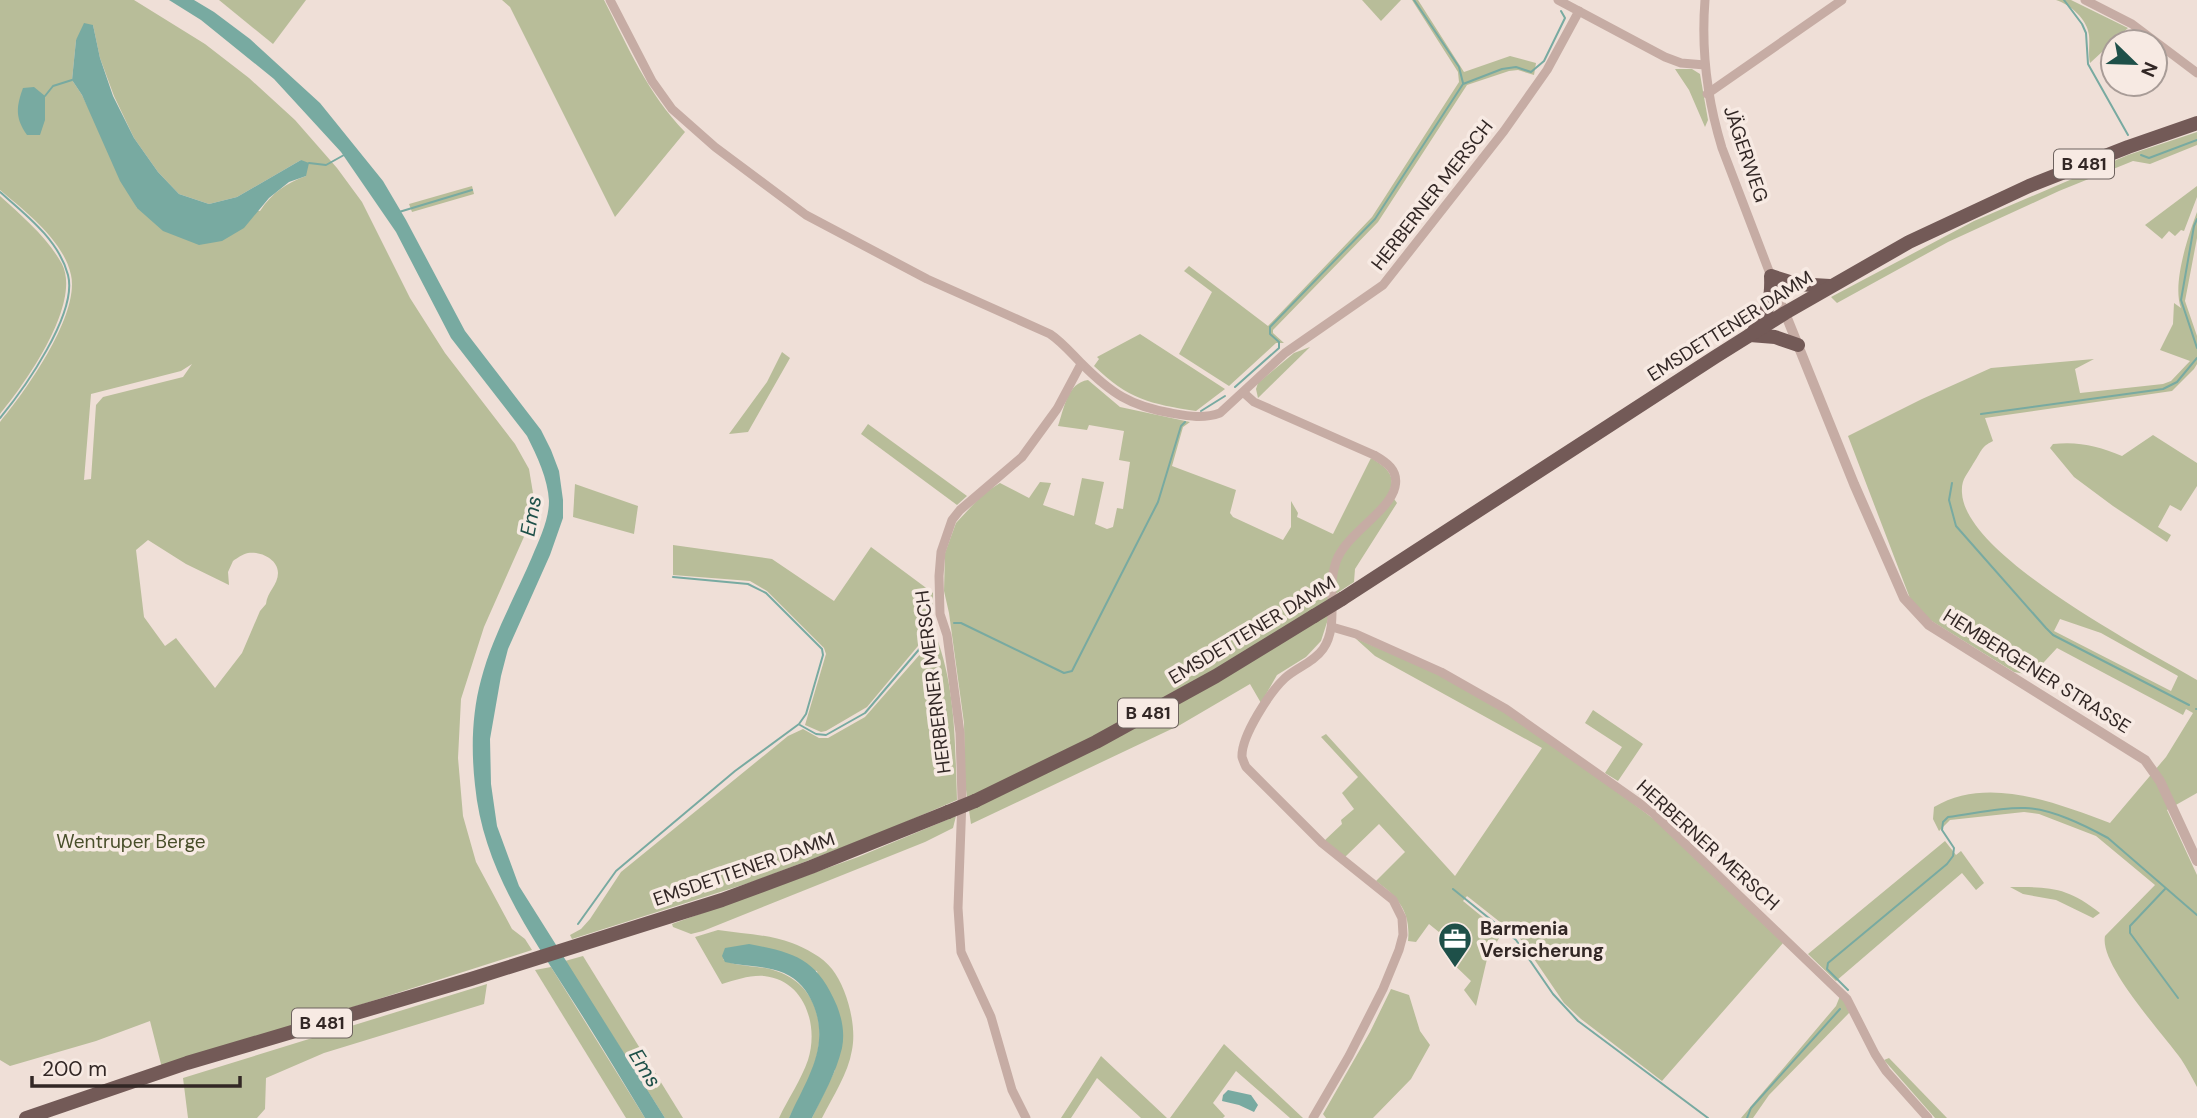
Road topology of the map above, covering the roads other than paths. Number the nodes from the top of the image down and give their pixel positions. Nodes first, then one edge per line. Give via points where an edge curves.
1 (610, 0) edge
2 (1559, 0) edge
3 (1704, 0) edge
4 (1842, 0) edge
5 (2085, 0) edge
6 (1579, 11) junction
7 (1705, 65) junction
8 (2197, 73) edge
9 (1707, 94) junction
10 (2197, 124) edge
11 (1771, 276) junction
12 (1831, 286) junction
13 (1785, 313) junction
14 (1750, 335) junction
15 (1798, 345) junction
16 (1081, 364) junction
17 (1244, 393) junction
18 (1332, 627) junction
19 (2197, 861) edge
20 (26, 1118) edge
21 (1026, 1118) edge
22 (1313, 1118) edge
23 (1928, 1118) edge

1 - 16 street, HERBERNER MERSCH via 652,81 672,108 715,147 806,215 927,279 1050,334
2 - 6 street
3 - 7 street, JÄGERWEG
4 - 9 street
5 - 8 street via 2132,24
6 - 7 street via 1665,57
6 - 17 street, HERBERNER MERSCH via 1547,70 1504,131 1383,285 1286,353
7 - 9 street, JÄGERWEG
9 - 11 street, JÄGERWEG via 1722,148
10 - 12 main road, EMSDETTENER DAMM / B 481 via 2029,186 1909,242
11 - 12 main road via 1812,287
11 - 13 street, JÄGERWEG
11 - 14 main road via 1768,307
12 - 13 main road, EMSDETTENER DAMM / B 481
13 - 14 main road, EMSDETTENER DAMM / B 481
13 - 15 street, HEMBERGENER STRASSE
14 - 15 main road
14 - 20 main road, EMSDETTENER DAMM / B 481, bridge via 1216,676 1096,742 975,800 811,867 687,911 187,1063
15 - 19 street, HEMBERGENER STRASSE via 1904,598 1929,625 2145,760 2160,780
16 - 17 street, HERBERNER MERSCH via 1129,402 1158,411 1209,417
16 - 21 street, HERBERNER MERSCH via 1058,408 1022,457 952,520 940,552 940,614 960,733 961,952 991,1017 1012,1090
17 - 18 street via 1254,402 1374,455 1394,472 1393,492 1337,560 1331,587
18 - 22 street via 1315,658 1276,689 1252,726 1242,757 1245,767 1322,843 1393,900 1402,918 1401,942 1383,989
18 - 23 street, HERBERNER MERSCH via 1441,672 1506,709 1652,812 1847,999 1886,1072

